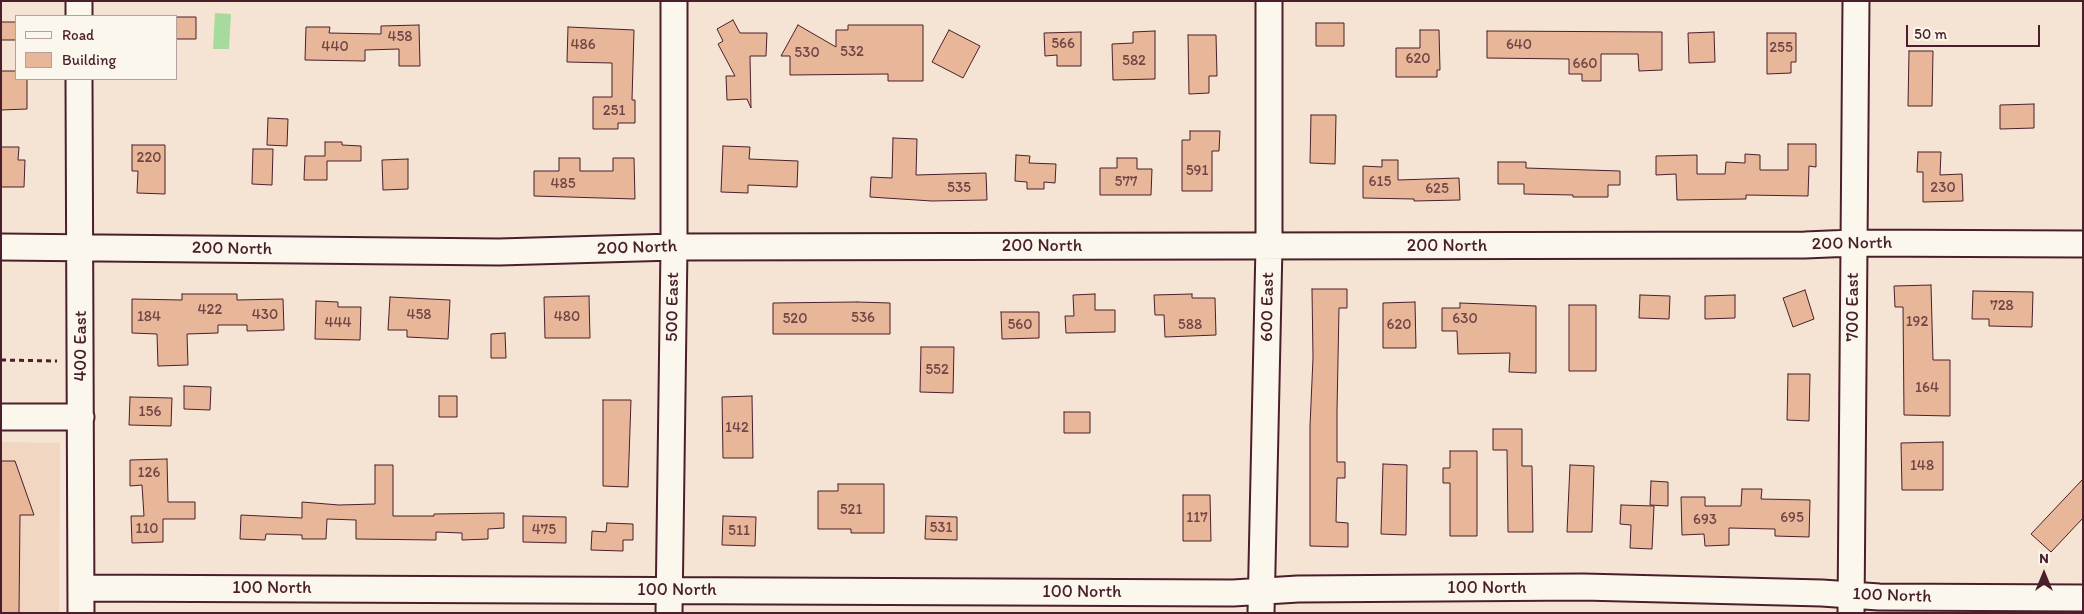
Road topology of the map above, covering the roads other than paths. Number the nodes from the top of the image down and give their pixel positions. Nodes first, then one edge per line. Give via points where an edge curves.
1 (78, 1) edge
2 (674, 1) edge
3 (1269, 1) edge
4 (1856, 1) edge
5 (79, 15) edge
6 (79, 80) edge
7 (1853, 243) junction
8 (2083, 244) edge
9 (1269, 246) junction
10 (1, 247) edge
11 (674, 247) junction
12 (81, 248) junction
13 (1, 417) edge
14 (81, 417) junction
15 (81, 588) junction
16 (2083, 598) edge
17 (669, 601) edge
18 (1261, 602) edge
19 (1851, 604) edge
20 (81, 613) edge

1 - 5 street
2 - 11 street, 500 East
3 - 9 street, 600 East
4 - 7 street, 700 East
6 - 12 street, 400 East
7 - 8 street, 200 North
7 - 9 street, 200 North
7 - 19 street, 700 East
9 - 11 street, 200 North
9 - 18 street, 600 East
10 - 12 street, 200 North
11 - 12 street, 200 North via 499,252
11 - 17 street, 500 East
12 - 14 street, 400 East
13 - 14 street
14 - 15 street, 400 East
15 - 17 street, 100 North
15 - 20 street, 400 East
16 - 19 street, 100 North
17 - 18 street, 100 North
18 - 19 street, 100 North via 1298,589 1583,588 1822,593

